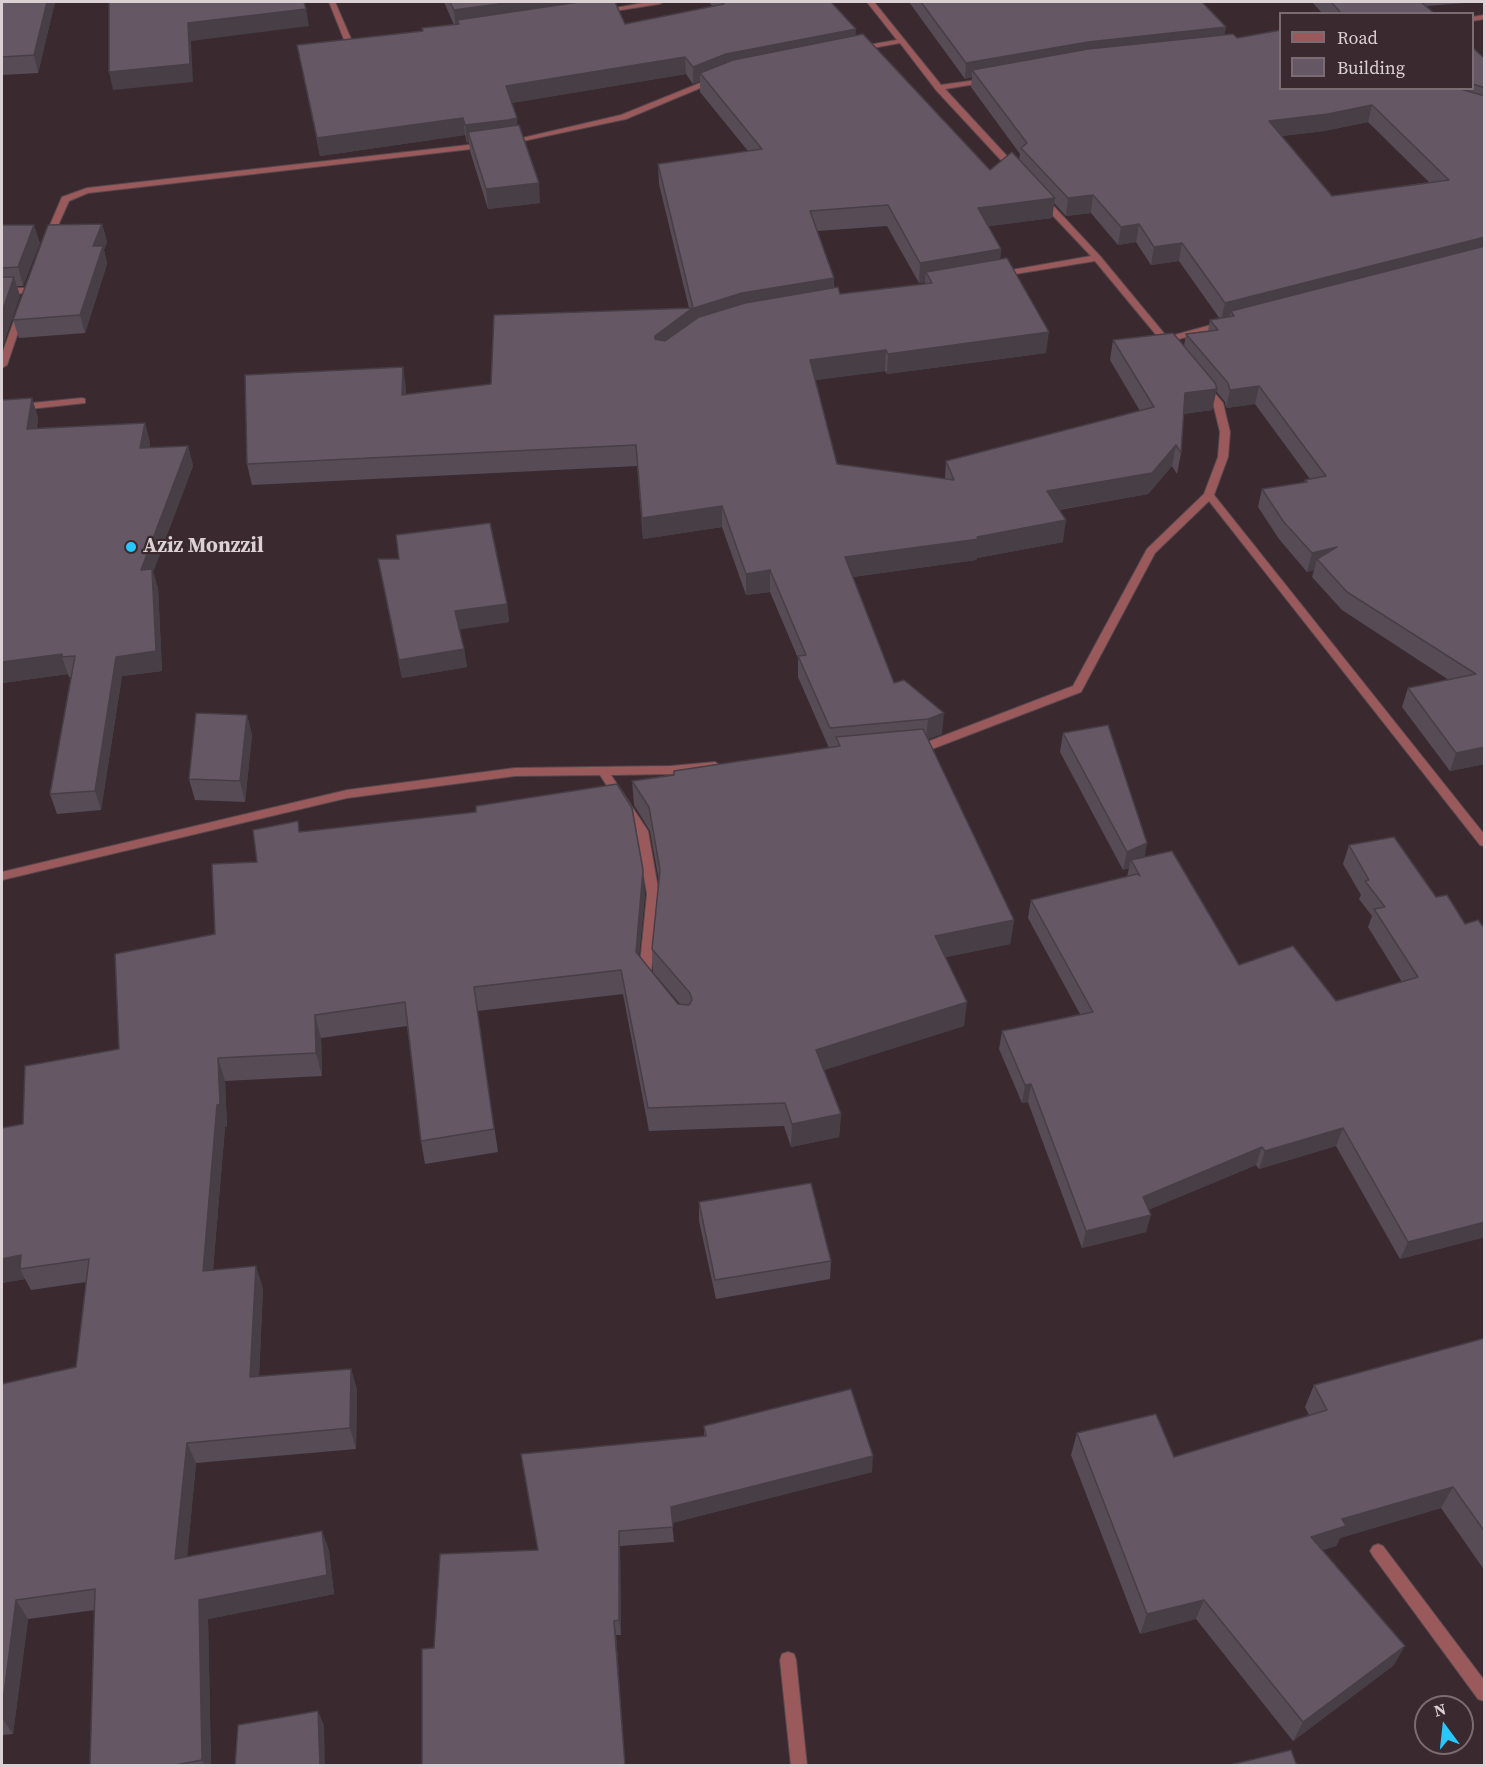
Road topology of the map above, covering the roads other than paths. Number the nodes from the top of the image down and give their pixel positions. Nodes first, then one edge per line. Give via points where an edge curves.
1 (332, 2) edge
2 (659, 2) edge
3 (871, 2) edge
4 (596, 12) edge
5 (901, 41) junction
6 (373, 47) edge
7 (844, 52) edge
8 (995, 78) edge
9 (719, 79) edge
10 (939, 88) junction
11 (1026, 182) edge
12 (1034, 190) edge
13 (44, 249) edge
14 (1097, 258) junction
15 (36, 270) edge
16 (994, 276) edge
17 (2, 291) edge
18 (28, 291) junction
19 (1233, 322) edge
20 (1165, 340) junction
21 (1180, 358) edge
22 (2, 365) edge
23 (1196, 376) edge
24 (82, 401) dead end
25 (2, 409) edge
26 (1209, 495) junction
27 (905, 748) edge
28 (729, 764) edge
29 (603, 771) junction
30 (1485, 842) edge
31 (2, 876) edge
32 (658, 990) edge
33 (1378, 1551) dead end
34 (788, 1660) dead end
35 (1485, 1693) edge
36 (799, 1766) edge

1 - 6 street via 348,40 357,48
2 - 4 street
3 - 5 street
5 - 7 street
5 - 10 street
8 - 10 street
9 - 13 street via 623,117 510,142 87,191 65,199
10 - 11 street
12 - 14 street
14 - 16 street
14 - 20 street
15 - 18 street
17 - 18 street
18 - 22 street
19 - 20 street
20 - 21 street
23 - 26 street via 1218,403 1225,432 1223,457
24 - 25 street
26 - 27 street via 1151,551 1077,689 928,746
26 - 30 street
28 - 29 street
29 - 31 street via 515,772 347,794
29 - 32 street via 642,831 653,894 645,974
33 - 35 street
34 - 36 street

